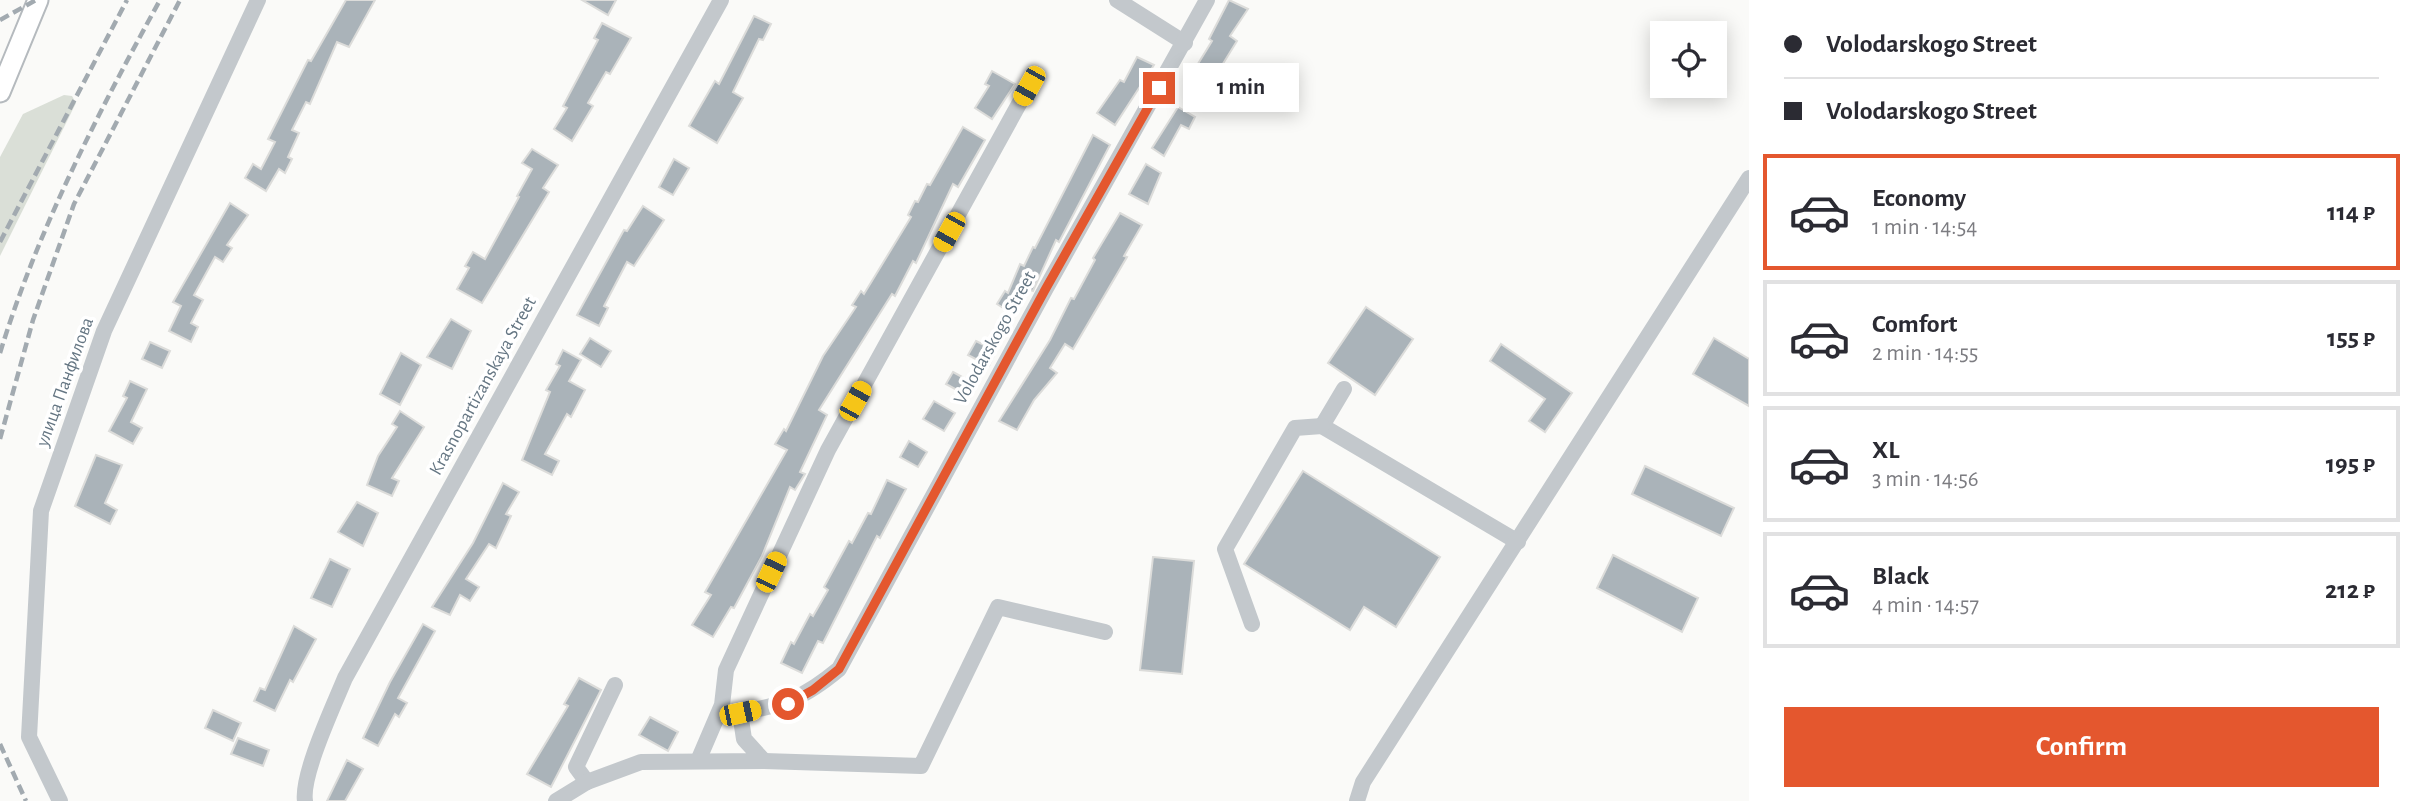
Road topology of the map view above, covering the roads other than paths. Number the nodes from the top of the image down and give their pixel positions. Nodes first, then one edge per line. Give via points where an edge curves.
1 (38, 0) edge
2 (258, 0) edge
3 (721, 0) edge
4 (1117, 0) edge
5 (1208, 0) edge
6 (1185, 43) junction
7 (1029, 86) dead end
8 (0, 92) edge
9 (1749, 178) edge
10 (1344, 388) dead end
11 (1322, 426) junction
12 (1518, 542) junction
13 (1252, 624) dead end
14 (1105, 632) dead end
15 (615, 685) dead end
16 (722, 705) junction
17 (740, 713) junction
18 (698, 761) junction
19 (764, 761) junction
20 (587, 782) junction
21 (60, 801) edge
22 (305, 801) edge
23 (556, 801) edge
24 (1357, 801) edge

1 - 8 main road
2 - 21 street, улица Панфилова via 104,331 41,511 29,737
3 - 22 street, Krasnopartizanskaya Street via 345,678 303,792
4 - 6 street
5 - 6 street, Volodarskogo Street
6 - 17 street, Volodarskogo Street via 839,669 788,704
7 - 16 street via 828,450 726,670
9 - 12 street
10 - 11 street
11 - 12 street
11 - 13 street via 1294,428 1225,549
12 - 24 street via 1363,782
14 - 19 street via 998,607 921,766
15 - 20 street via 576,766
16 - 17 street
16 - 18 street
17 - 19 street via 744,739
18 - 19 street
18 - 20 street via 641,762
20 - 23 street

